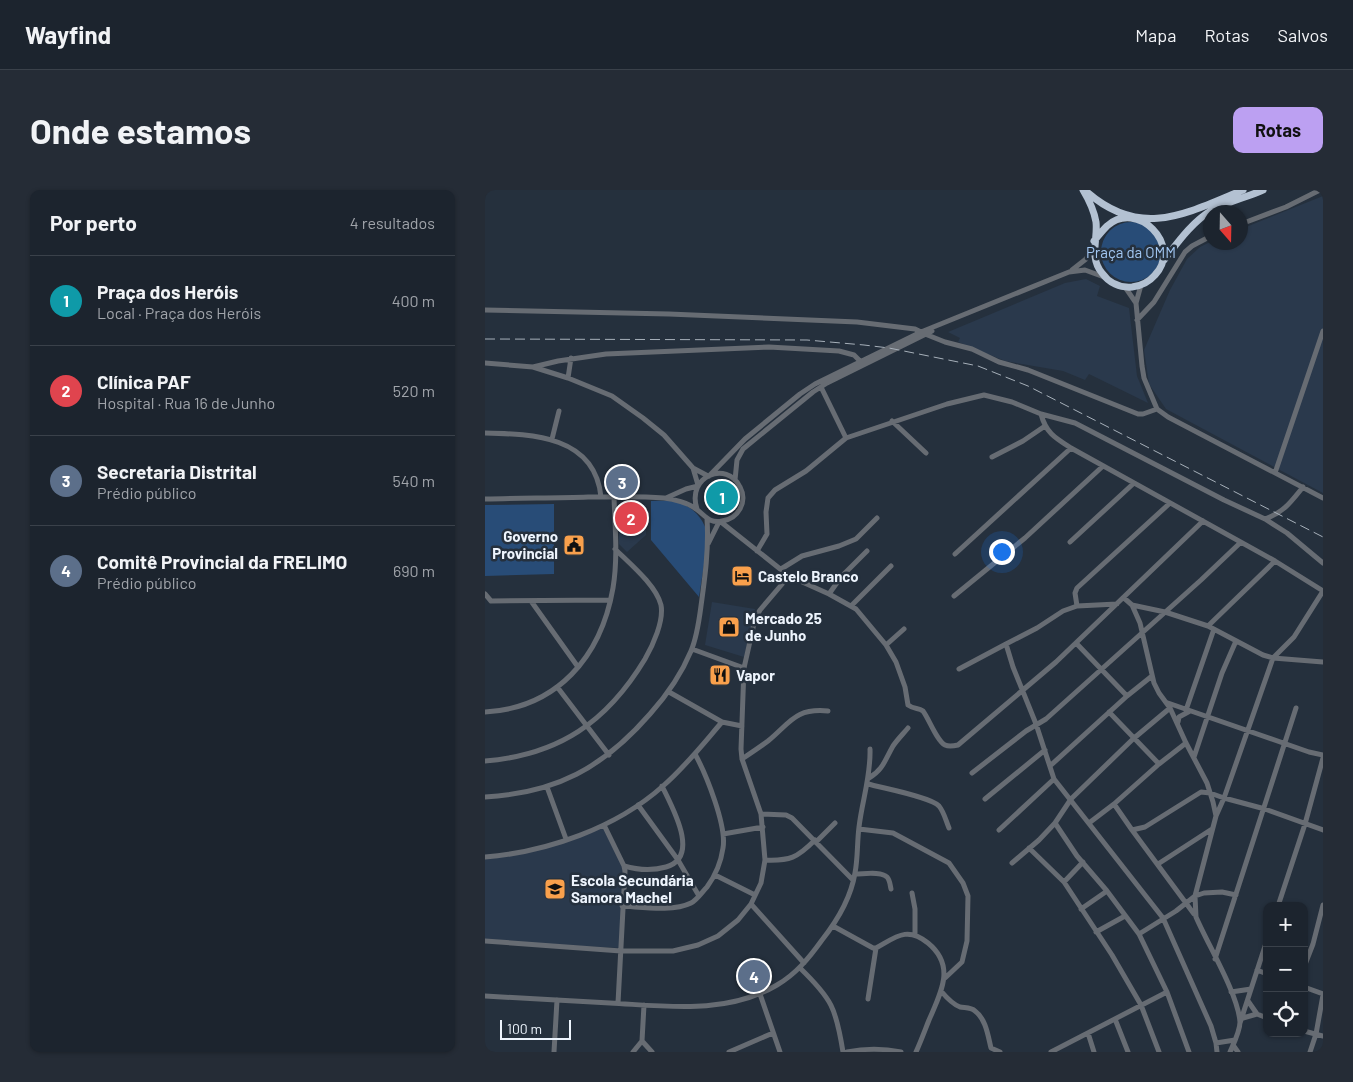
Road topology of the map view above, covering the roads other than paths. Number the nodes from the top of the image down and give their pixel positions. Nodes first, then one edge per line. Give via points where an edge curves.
1 (1084, 190) edge
2 (1243, 190) edge
3 (1263, 190) edge
4 (1321, 190) edge
5 (1134, 218) junction
6 (1248, 221) edge
7 (1203, 240) edge
8 (1094, 244) junction
9 (1162, 263) junction
10 (1069, 272) junction
11 (1105, 278) junction
12 (1141, 285) junction
13 (1125, 287) junction
14 (1137, 303) junction
15 (485, 310) edge
16 (1137, 320) junction
17 (1323, 331) edge
18 (923, 333) junction
19 (571, 358) junction
20 (860, 361) junction
21 (485, 363) edge
22 (533, 367) junction
23 (568, 378) junction
24 (821, 387) junction
25 (1157, 408) junction
26 (559, 411) dead end
27 (1041, 414) junction
28 (893, 421) junction
29 (1045, 426) junction
30 (485, 433) edge
31 (846, 438) junction
32 (552, 439) junction
33 (1071, 448) junction
34 (927, 453) dead end
35 (992, 457) dead end
36 (1103, 466) junction
37 (693, 468) junction
38 (1275, 473) junction
39 (709, 476) junction
40 (735, 480) junction
41 (1134, 483) junction
42 (698, 485) junction
43 (1303, 487) junction
44 (601, 497) junction
45 (614, 497) junction
46 (666, 498) junction
47 (1323, 498) edge
48 (485, 499) edge
49 (1170, 503) junction
50 (697, 509) junction
51 (877, 518) dead end
52 (707, 519) junction
53 (1265, 519) junction
54 (1203, 521) junction
55 (720, 522) junction
56 (1070, 542) dead end
57 (1240, 543) junction
58 (708, 545) junction
59 (615, 548) junction
60 (757, 550) junction
61 (867, 551) dead end
62 (955, 554) dead end
63 (1275, 561) junction
64 (1323, 563) edge
65 (891, 566) dead end
66 (781, 570) junction
67 (789, 576) junction
68 (1323, 591) edge
69 (485, 594) edge
70 (829, 594) junction
71 (954, 596) dead end
72 (1124, 598) junction
73 (611, 600) junction
74 (531, 601) junction
75 (1117, 604) junction
76 (1132, 605) junction
77 (851, 606) junction
78 (1077, 606) junction
79 (1165, 612) junction
80 (1208, 626) junction
81 (904, 629) dead end
82 (1214, 629) junction
83 (1142, 633) junction
84 (1237, 641) junction
85 (1076, 643) junction
86 (1006, 644) junction
87 (886, 645) junction
88 (692, 649) junction
89 (1273, 658) junction
90 (1323, 662) edge
91 (578, 667) junction
92 (744, 668) junction
93 (959, 669) dead end
94 (1102, 669) junction
95 (1152, 676) junction
96 (558, 688) junction
97 (1022, 690) junction
98 (669, 692) junction
99 (1127, 696) junction
100 (1169, 705) junction
101 (1296, 708) dead end
102 (1188, 710) junction
103 (828, 711) dead end
104 (485, 712) edge
105 (1109, 712) junction
106 (1208, 717) junction
107 (722, 722) junction
108 (1036, 724) junction
109 (1178, 725) junction
110 (588, 726) junction
111 (742, 726) junction
112 (908, 728) dead end
113 (1248, 730) junction
114 (1133, 739) junction
115 (1285, 742) junction
116 (1186, 744) junction
117 (870, 749) dead end
118 (1045, 750) junction
119 (695, 754) junction
120 (609, 755) junction
121 (1323, 756) edge
122 (1194, 757) junction
123 (743, 759) junction
124 (485, 761) edge
125 (1159, 764) junction
126 (1050, 766) junction
127 (972, 773) dead end
128 (1054, 779) junction
129 (869, 781) junction
130 (1207, 783) junction
131 (662, 786) junction
132 (547, 788) junction
133 (1201, 792) junction
134 (1210, 793) junction
135 (485, 797) edge
136 (1224, 798) junction
137 (985, 799) dead end
138 (1071, 799) junction
139 (1114, 804) junction
140 (637, 805) junction
141 (1265, 809) junction
142 (761, 814) junction
143 (1215, 816) junction
144 (1055, 823) junction
145 (1089, 823) junction
146 (835, 824) dead end
147 (1305, 824) junction
148 (604, 825) junction
149 (763, 827) junction
150 (1145, 827) junction
151 (949, 828) dead end
152 (859, 829) junction
153 (1212, 829) junction
154 (999, 830) dead end
155 (1132, 830) junction
156 (1323, 830) edge
157 (723, 834) junction
158 (566, 839) junction
159 (1141, 840) junction
160 (815, 841) junction
161 (1029, 848) junction
162 (485, 857) edge
163 (678, 860) junction
164 (765, 860) junction
165 (1083, 862) junction
166 (1012, 863) dead end
167 (1158, 864) junction
168 (624, 866) junction
169 (855, 874) junction
170 (715, 875) junction
171 (853, 880) junction
172 (1064, 882) junction
173 (891, 889) dead end
174 (1107, 891) junction
175 (912, 893) dead end
176 (755, 895) junction
177 (1236, 895) junction
178 (699, 896) junction
179 (1195, 896) junction
180 (1279, 902) edge
181 (1187, 903) junction
182 (751, 904) junction
183 (1323, 905) edge
184 (622, 906) junction
185 (1081, 909) junction
186 (1125, 916) junction
187 (1196, 917) junction
188 (1164, 919) junction
189 (833, 926) junction
190 (1096, 932) junction
191 (915, 934) junction
192 (1139, 934) junction
193 (485, 941) edge
194 (1265, 947) edge
195 (876, 948) junction
196 (621, 950) junction
197 (1308, 957) edge
198 (1215, 959) junction
199 (802, 966) junction
200 (1257, 970) junction
201 (1263, 972) edge
202 (945, 978) junction
203 (1251, 989) junction
204 (1308, 989) edge
205 (941, 991) junction
206 (1167, 992) junction
207 (1231, 992) junction
208 (760, 994) junction
209 (1323, 994) edge
210 (485, 996) edge
211 (867, 999) dead end
212 (557, 1000) junction
213 (1248, 1000) junction
214 (617, 1003) junction
215 (644, 1005) junction
216 (1141, 1005) junction
217 (1257, 1014) junction
218 (1263, 1016) edge
219 (1243, 1018) junction
220 (1115, 1019) junction
221 (1240, 1024) junction
222 (1308, 1032) edge
223 (773, 1033) junction
224 (1088, 1033) junction
225 (1315, 1034) junction
226 (1323, 1036) edge
227 (643, 1041) junction
228 (1216, 1043) junction
229 (1234, 1043) junction
230 (554, 1052) edge
231 (633, 1052) edge
232 (652, 1052) edge
233 (729, 1052) edge
234 (780, 1052) edge
235 (843, 1052) edge
236 (847, 1052) edge
237 (901, 1052) edge
238 (917, 1052) edge
239 (1000, 1052) edge
240 (1051, 1052) edge
241 (1094, 1052) edge
242 (1128, 1052) edge
243 (1159, 1052) edge
244 (1189, 1052) edge
245 (1217, 1052) edge
246 (1231, 1052) edge
247 (1238, 1052) edge
248 (1310, 1052) edge

1 - 5 highway via 1112,210
1 - 8 highway via 1096,223
2 - 5 highway via 1192,212 1161,218
3 - 9 highway via 1213,210 1197,221
4 - 6 street
5 - 8 highway via 1113,222
5 - 9 highway via 1152,226 1158,234 1164,253
7 - 16 street via 1185,252 1154,302
8 - 10 street via 1086,259
8 - 11 highway via 1096,264
9 - 12 highway via 1150,280
10 - 11 street via 1085,270
10 - 18 street
11 - 13 highway
12 - 13 highway
12 - 14 street
13 - 14 street
14 - 16 street
15 - 18 street via 857,322 915,329
16 - 25 street via 1144,378
17 - 38 street
18 - 20 street
18 - 24 street
18 - 25 street via 1029,370 1138,414
19 - 20 street via 769,347 839,351
19 - 22 street
19 - 23 street
20 - 39 street via 800,394 736,447
21 - 22 street
22 - 23 street
23 - 37 street via 612,396 643,418
24 - 31 street
24 - 40 street via 743,449 737,460
25 - 38 street via 1168,417
26 - 32 street
27 - 28 street via 984,395
27 - 29 street
27 - 53 street via 1075,423
28 - 31 street
28 - 34 street
29 - 33 street via 1056,439
29 - 35 street
30 - 32 street
31 - 60 street via 768,498 765,512 767,534
32 - 44 street via 585,459 600,482
33 - 36 street
33 - 62 street
36 - 41 street
36 - 71 street via 1025,538
37 - 39 street
37 - 42 street
38 - 43 street
39 - 40 street via 720,474
39 - 42 street
40 - 55 street via 743,494 743,502 728,520
41 - 49 street
41 - 56 street
42 - 46 street
42 - 50 street via 695,494
43 - 47 street
43 - 53 street via 1287,507
44 - 45 street
44 - 48 street
45 - 46 street
45 - 59 street
46 - 50 street
49 - 54 street
49 - 78 street via 1077,588
50 - 52 street
51 - 66 street via 856,539 802,556
52 - 55 street
52 - 58 street
53 - 64 street
54 - 57 street
54 - 72 street
55 - 58 street
55 - 60 street
57 - 63 street
57 - 79 street
58 - 88 street
59 - 73 street
59 - 110 street via 653,589 662,613 650,650 635,675 622,694
60 - 66 street
61 - 70 street via 850,566
63 - 68 street
63 - 80 street
65 - 77 street
66 - 67 street
67 - 70 street
67 - 92 street via 755,619
68 - 89 street via 1294,637
69 - 74 street via 491,601
70 - 77 street
72 - 75 street
72 - 76 street
73 - 74 street
73 - 91 street via 599,635
74 - 91 street
75 - 78 street
75 - 85 street
76 - 79 street
76 - 83 street
77 - 87 street
78 - 86 street
79 - 80 street
79 - 83 street
80 - 82 street
81 - 87 street
82 - 84 street
82 - 102 street
83 - 94 street
83 - 95 street
84 - 89 street
84 - 106 street via 1222,673
85 - 94 street
85 - 97 street
86 - 93 street
86 - 97 street
87 - 97 street via 900,671 908,705 923,711 945,745 958,744
88 - 92 street
88 - 98 street
89 - 90 street
89 - 113 street
91 - 96 street
92 - 111 street
94 - 99 street
94 - 108 street
95 - 99 street
95 - 100 street via 1159,693
96 - 104 street via 537,700
96 - 110 street
97 - 108 street
98 - 107 street
98 - 120 street
99 - 105 street
100 - 102 street
100 - 109 street
100 - 114 street
101 - 115 street
102 - 106 street
102 - 109 street via 1179,717
103 - 123 street via 806,711 794,716
105 - 114 street
105 - 126 street
106 - 113 street
106 - 122 street
107 - 111 street
107 - 119 street
108 - 118 street
108 - 127 street
109 - 116 street
110 - 120 street
110 - 124 street via 549,747 505,760
111 - 123 street
112 - 129 street via 893,746 883,767
113 - 115 street
113 - 136 street
114 - 125 street
114 - 138 street
115 - 121 street
115 - 141 street
116 - 122 street
116 - 125 street
117 - 129 street
118 - 126 street
118 - 137 street
119 - 131 street
119 - 157 street via 703,768
120 - 132 street
121 - 147 street
122 - 130 street
123 - 142 street
125 - 139 street
126 - 128 street
128 - 138 street
128 - 154 street
129 - 151 street via 936,804
129 - 152 street
130 - 133 street
130 - 134 street
131 - 140 street
131 - 163 street via 682,835 683,849
132 - 135 street
132 - 158 street
133 - 134 street
133 - 150 street
134 - 136 street
134 - 143 street
136 - 141 street
136 - 143 street
138 - 144 street
138 - 145 street
139 - 145 street
139 - 155 street
140 - 148 street
140 - 163 street
141 - 147 street
141 - 177 street
142 - 149 street
142 - 160 street via 792,818
143 - 153 street
144 - 161 street
144 - 165 street
145 - 188 street
146 - 160 street
147 - 156 street
147 - 180 street
148 - 158 street
148 - 168 street
149 - 157 street
149 - 164 street
150 - 155 street
150 - 159 street
152 - 169 street
152 - 202 street via 893,833 949,863 963,883 968,896 967,941 961,962
153 - 167 street
153 - 179 street
155 - 159 street
157 - 170 street via 723,848
158 - 162 street via 533,849
159 - 167 street
160 - 164 street via 790,860
160 - 171 street
161 - 166 street
161 - 172 street
163 - 168 street via 657,869
163 - 178 street
164 - 176 street
165 - 172 street
165 - 174 street
167 - 181 street
168 - 184 street
169 - 171 street
169 - 173 street via 886,876
170 - 176 street
170 - 178 street
171 - 189 street
172 - 185 street
174 - 185 street
174 - 186 street
175 - 191 street
176 - 182 street
177 - 179 street via 1221,892
177 - 198 street
178 - 184 street via 691,903 677,907
179 - 181 street
179 - 187 street
181 - 187 street
181 - 188 street
182 - 196 street via 718,936 698,945 673,951
182 - 199 street
183 - 197 street
184 - 196 street
185 - 190 street
186 - 190 street
186 - 192 street
187 - 198 street
188 - 192 street
188 - 228 street
189 - 195 street
189 - 199 street
190 - 216 street
191 - 195 street via 902,934
191 - 202 street via 938,952
192 - 206 street
193 - 196 street
194 - 200 street
195 - 211 street
196 - 214 street
198 - 207 street
199 - 208 street
199 - 235 street via 833,1008
200 - 201 street
200 - 203 street
202 - 205 street
203 - 207 street
203 - 213 street
204 - 209 street
205 - 238 street
205 - 239 street via 959,1006 976,1011 991,1048
206 - 216 street
206 - 244 street
207 - 221 street
208 - 215 street via 719,1006
208 - 223 street
209 - 225 street
210 - 212 street
212 - 214 street
212 - 230 street
213 - 217 street
213 - 219 street
214 - 215 street
215 - 227 street
216 - 220 street
216 - 243 street
217 - 218 street
217 - 219 street
219 - 221 street
220 - 224 street
220 - 242 street
221 - 229 street
222 - 225 street
223 - 233 street
223 - 234 street
224 - 240 street
224 - 241 street
225 - 226 street
225 - 248 street
227 - 231 street
227 - 232 street
228 - 229 street
228 - 245 street
229 - 246 street
229 - 247 street
236 - 237 street via 865,1048

